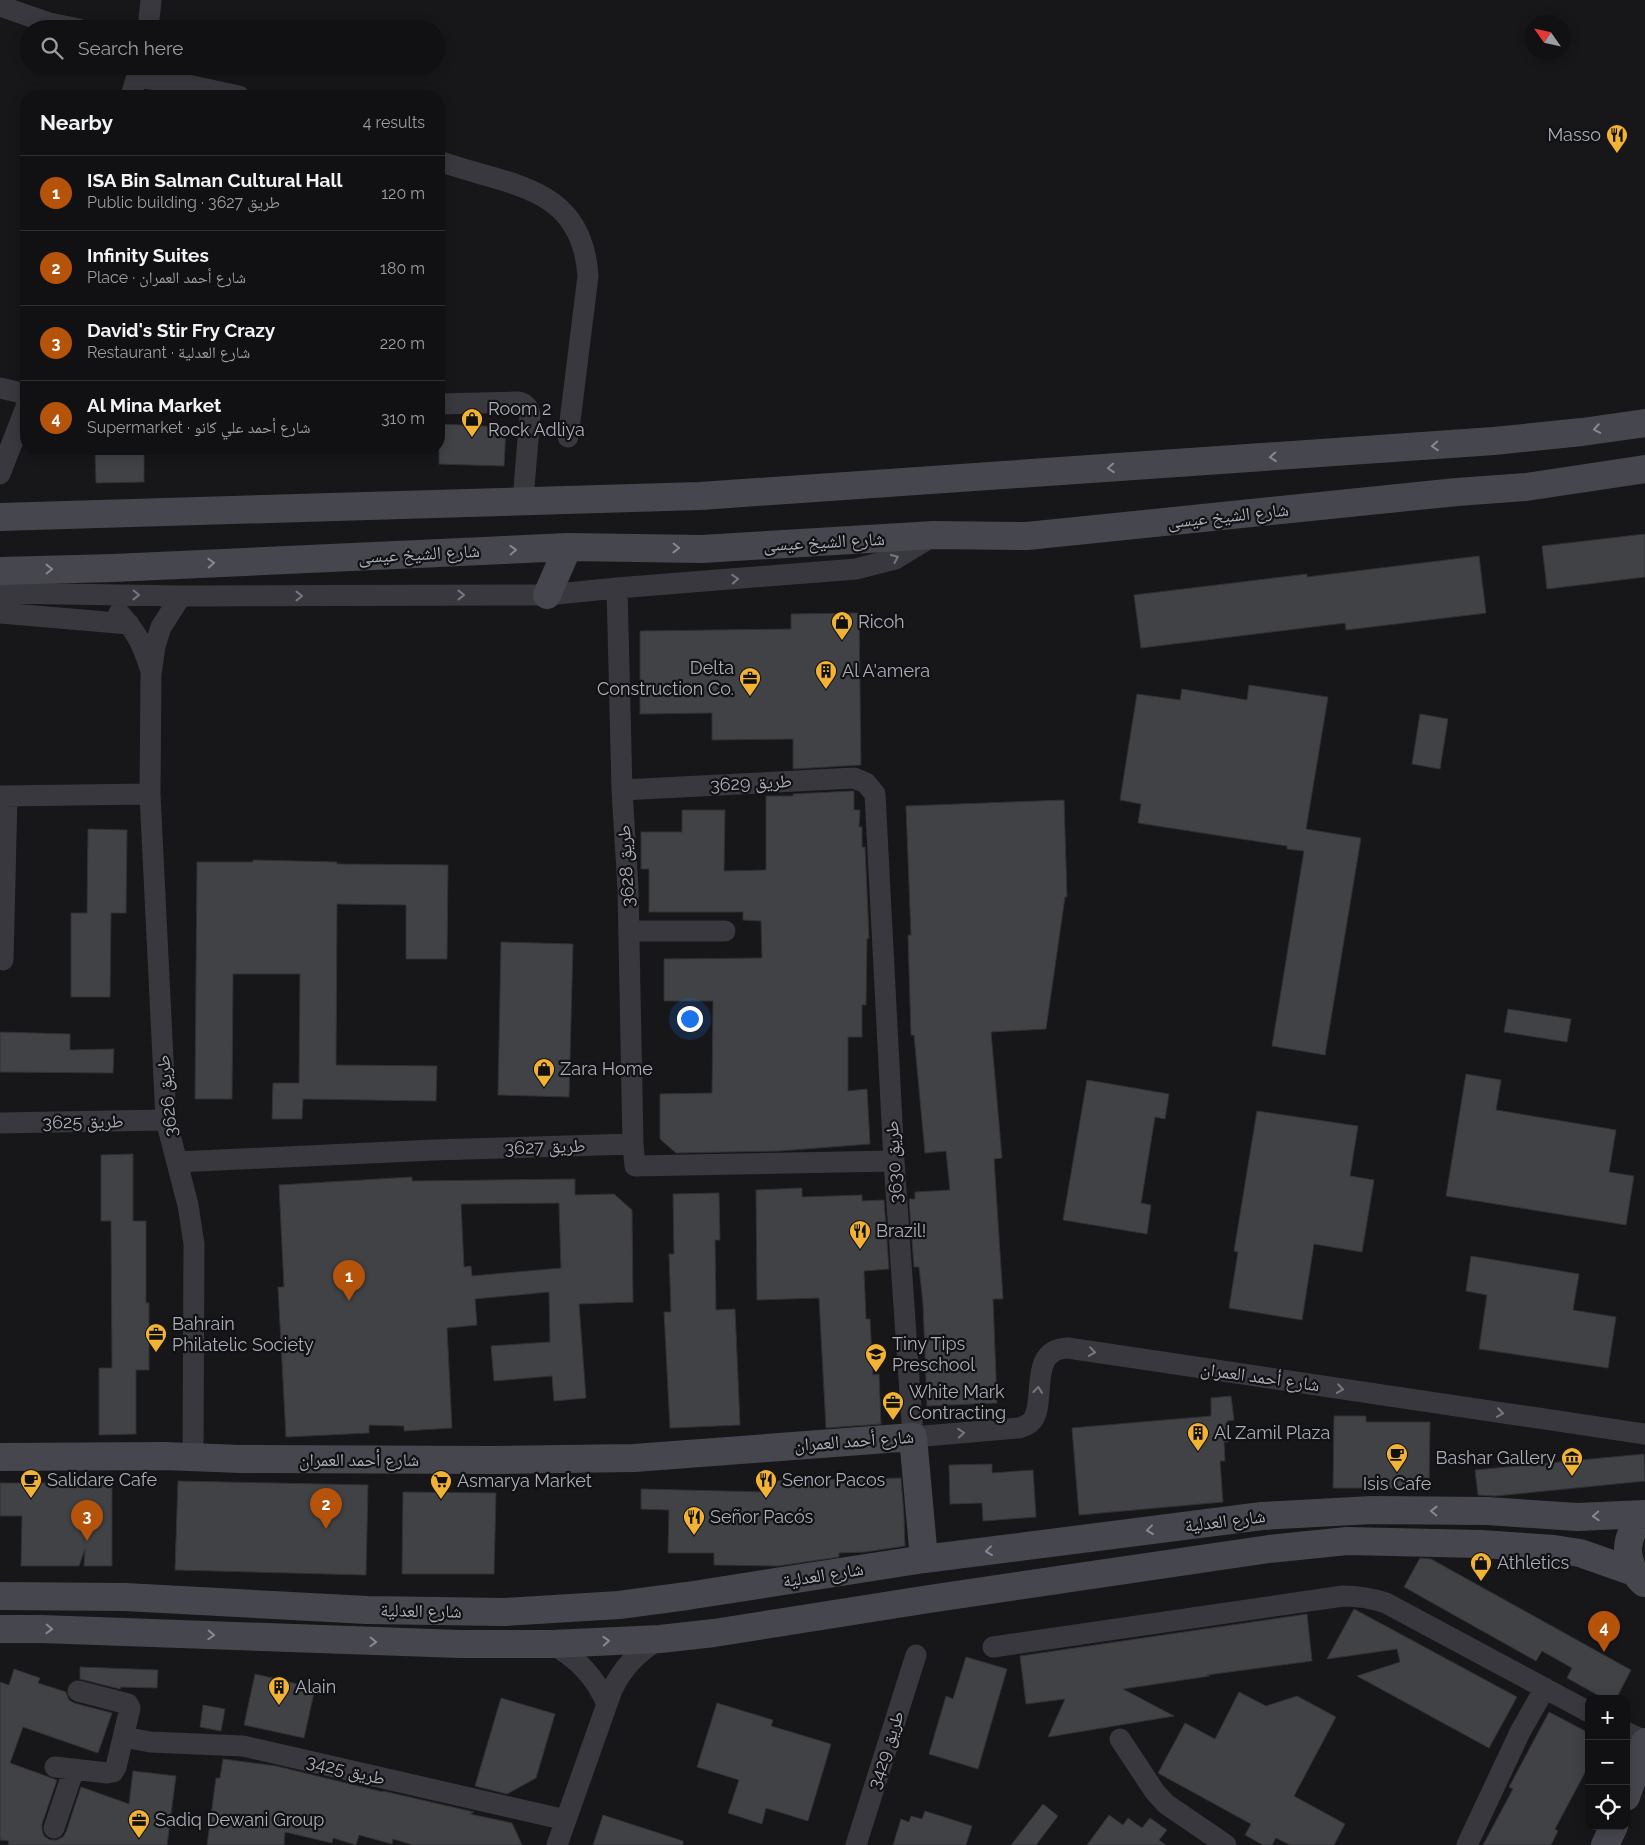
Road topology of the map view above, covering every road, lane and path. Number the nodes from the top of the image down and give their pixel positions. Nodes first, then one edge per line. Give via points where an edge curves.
1 (151, 0) edge
2 (0, 6) edge
3 (40, 20) edge
4 (149, 20) edge
5 (136, 80) edge
6 (211, 90) edge
7 (445, 163) edge
8 (0, 388) edge
9 (20, 402) edge
10 (445, 404) edge
11 (20, 422) edge
12 (1645, 423) edge
13 (568, 437) dead end
14 (1639, 472) edge
15 (0, 474) edge
16 (523, 500) junction
17 (0, 517) edge
18 (934, 535) junction
19 (568, 547) junction
20 (0, 571) edge
21 (617, 588) junction
22 (0, 593) edge
23 (97, 595) junction
24 (547, 595) junction
25 (181, 596) junction
26 (0, 613) edge
27 (129, 624) junction
28 (151, 674) junction
29 (622, 790) junction
30 (150, 794) junction
31 (875, 794) joint
32 (4, 796) edge
33 (629, 931) junction
34 (726, 931) dead end
35 (3, 960) dead end
36 (166, 1120) junction
37 (0, 1122) edge
38 (633, 1144) junction
39 (894, 1161) junction
40 (177, 1162) junction
41 (1645, 1434) edge
42 (913, 1437) junction
43 (0, 1457) edge
44 (192, 1457) junction
45 (1645, 1515) edge
46 (924, 1559) junction
47 (1642, 1582) edge
48 (7, 1600) edge
49 (0, 1629) edge
50 (660, 1639) junction
51 (552, 1644) junction
52 (993, 1647) dead end
53 (916, 1655) dead end
54 (1544, 1688) junction
55 (78, 1691) dead end
56 (607, 1704) junction
57 (1585, 1710) edge
58 (1630, 1734) edge
59 (124, 1737) junction
60 (1120, 1739) dead end
61 (1645, 1742) edge
62 (1630, 1786) edge
63 (566, 1820) junction
64 (54, 1828) dead end
65 (1612, 1830) edge
66 (557, 1845) edge
67 (856, 1845) edge
68 (1226, 1845) edge
69 (1467, 1845) edge
70 (1605, 1845) edge

1 - 4 street
2 - 3 street
5 - 6 street via 178,83
7 - 13 street via 533,190 563,211 582,241 588,276
8 - 9 street
10 - 16 street via 525,404 530,415
11 - 15 street
12 -> 16 main road via 1494,442 700,496
14 - 18 main road, شارع الشيخ عيسى via 1526,487 1027,536
16 - 17 main road
19 -> 18 main road, شارع الشيخ عيسى via 702,549
21 -> 18 street via 856,569 895,559
20 -> 19 main road, شارع الشيخ عيسى
19 - 24 main road
21 - 24 street
21 - 29 street, طريق 3628
22 - 23 street
23 -> 25 street
23 - 27 street, طريق 3626
25 -> 24 street
25 - 28 street, طريق 3626 via 158,634
26 - 27 street
27 - 28 street, طريق 3626 via 144,647
28 - 30 street, طريق 3626
29 - 31 street, طريق 3629 via 854,778 866,783
29 - 33 street, طريق 3628
30 - 32 street
30 - 36 street, طريق 3626
31 - 39 street, طريق 3630
32 - 35 street
33 - 34 street
33 - 38 street, طريق 3628
36 - 37 street, طريق 3625
36 - 40 street, طريق 3626
38 - 39 street via 635,1166
38 - 40 street, طريق 3627
39 - 42 street, طريق 3630
40 - 44 street, طريق 3626 via 194,1244
42 -> 41 street, شارع أحمد العمران via 1019,1428 1030,1423 1035,1414 1047,1357 1051,1352 1068,1348
42 - 44 main road, شارع أحمد العمران via 634,1458
42 - 46 main road, طريق 3630
43 - 44 main road, شارع أحمد العمران
45 -> 46 main road, شارع العدلية via 1577,1517 1487,1511 1372,1510 1272,1516
45 - 47 main road via 1636,1523 1627,1547 1629,1560
46 - 48 main road, شارع العدلية via 678,1598 504,1612 367,1610 125,1598
47 - 50 main road, شارع العدلية via 1580,1553 1554,1549 1347,1540
49 -> 51 main road, شارع العدلية via 401,1643
51 -> 50 main road, شارع العدلية
50 - 56 street via 627,1666
51 - 56 street via 586,1668
52 - 54 street via 1357,1596 1386,1603
53 - 67 street, طريق 3429
54 - 57 street
54 - 69 street
55 - 59 street via 128,1704 130,1711
56 - 63 street
58 - 61 street
59 - 63 street, طريق 3425 via 150,1742 243,1746
59 - 64 street via 113,1772 64,1768
60 - 68 street via 1166,1804
61 - 62 main road
63 - 66 street
65 - 70 main road

